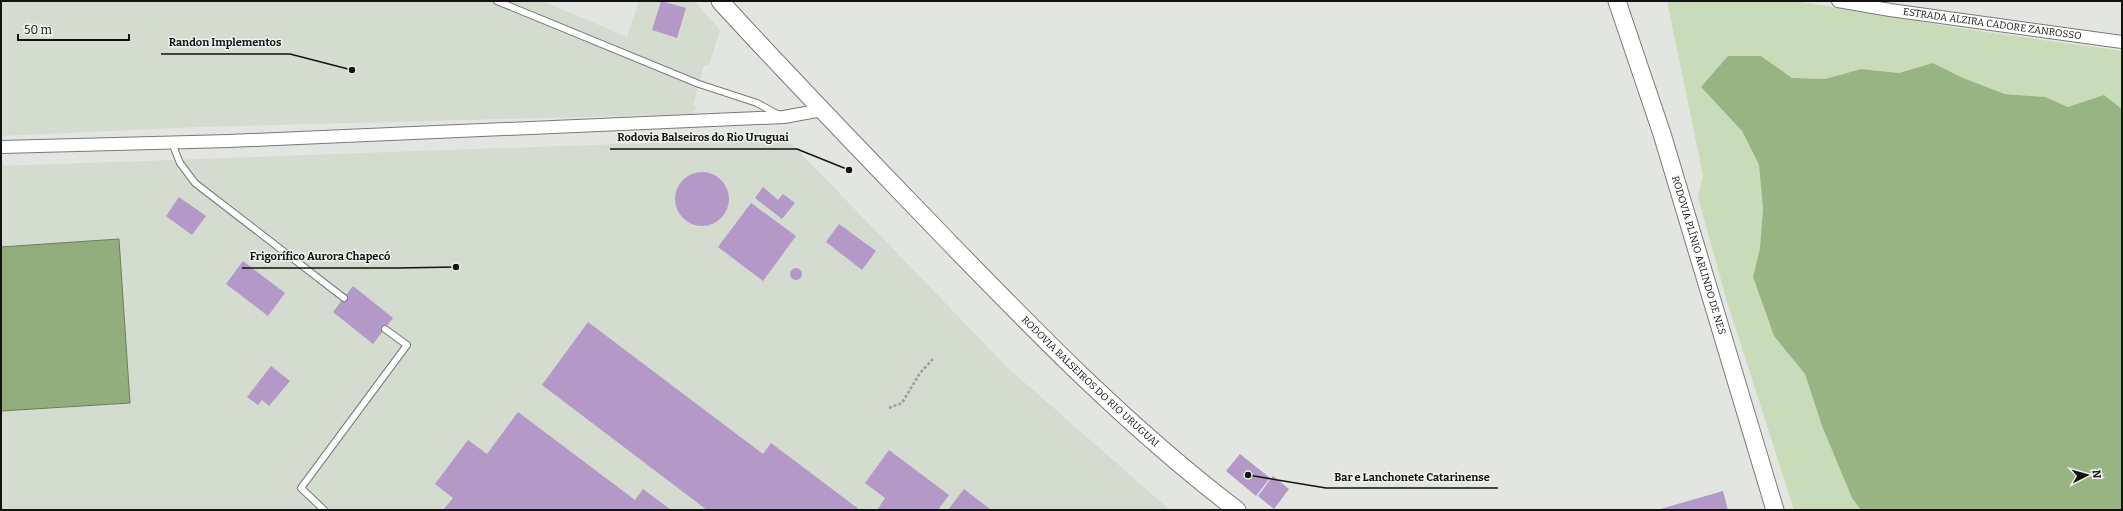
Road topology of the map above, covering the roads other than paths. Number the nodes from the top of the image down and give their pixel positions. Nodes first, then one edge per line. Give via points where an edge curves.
1 (497, 1) edge
2 (720, 1) edge
3 (1617, 1) edge
4 (1838, 1) edge
5 (1890, 6) edge
6 (2122, 42) edge
7 (822, 110) junction
8 (784, 117) junction
9 (172, 142) junction
10 (1, 147) edge
11 (344, 298) dead end
12 (385, 328) dead end
13 (1772, 505) edge
14 (324, 510) edge
15 (1237, 510) edge

1 - 8 lane via 699,84 757,103
2 - 7 main road, RODOVIA BALSEIROS DO RIO URUGUAI
3 - 13 main road, RODOVIA PLÍNIO ARLINDO DE NES via 1664,141
4 - 5 street, ESTRADA ALZIRA CADORE ZANROSSO
5 - 6 street, ESTRADA ALZIRA CADORE ZANROSSO
7 - 8 street
7 - 15 main road, RODOVIA BALSEIROS DO RIO URUGUAI via 1044,340 1206,487
8 - 9 street
9 - 10 street
9 - 11 lane via 180,163 195,183
12 - 14 lane via 407,345 301,488

